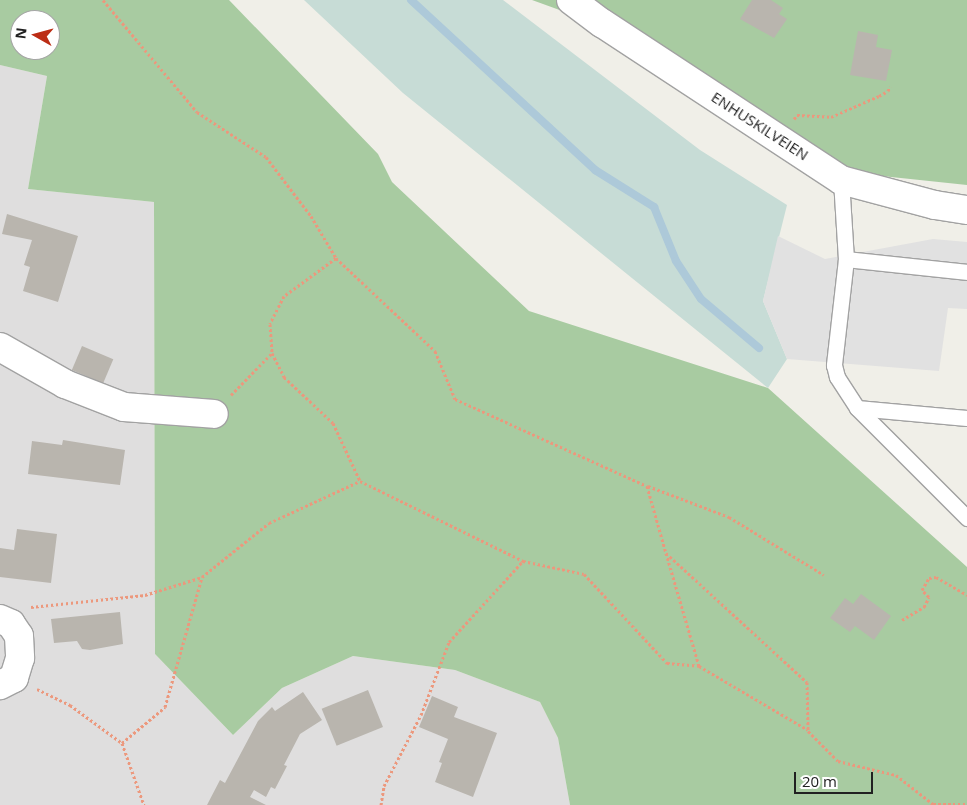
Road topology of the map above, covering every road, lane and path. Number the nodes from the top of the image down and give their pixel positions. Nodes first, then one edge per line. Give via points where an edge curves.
1 (103, 0) edge
2 (571, 0) edge
3 (890, 86) dead end
4 (810, 116) dead end
5 (842, 180) junction
6 (967, 210) edge
7 (336, 258) junction
8 (846, 259) junction
9 (967, 272) edge
10 (0, 347) edge
11 (272, 353) junction
12 (857, 408) junction
13 (214, 414) joint
14 (967, 418) edge
15 (360, 481) junction
16 (647, 486) junction
17 (967, 518) edge
18 (666, 553) junction
19 (523, 561) junction
20 (824, 576) dead end
21 (202, 577) junction
22 (967, 596) edge
23 (11, 613) edge
24 (902, 620) dead end
25 (699, 666) junction
26 (7, 681) edge
27 (808, 731) junction
28 (122, 743) junction
29 (967, 804) edge
30 (144, 805) edge
31 (381, 805) edge

1 - 7 path via 197,112 266,157 311,216
2 - 5 street, ENHUSKILVEIEN
3 - 4 path via 879,96 831,117
5 - 6 street, ENHUSKILVEIEN via 935,205
5 - 8 lane
7 - 11 path via 284,296 270,324
7 - 16 path via 434,351 455,399
8 - 9 lane
8 - 12 lane via 834,365 837,377
10 - 13 street via 65,384 124,407
11 - 13 path
11 - 15 path via 284,377 333,423
12 - 14 lane
12 - 17 lane
15 - 19 path
15 - 21 path via 269,523
16 - 18 path
16 - 20 path via 729,517
18 - 25 path
18 - 27 path via 807,682
19 - 25 path via 584,574 667,663
19 - 31 path via 449,642 421,716 384,786
21 - 23 path via 145,595
21 - 28 path via 165,707
22 - 24 path via 936,577 929,578 922,590 929,597 924,607
23 - 26 street via 11,624 19,636 20,658
25 - 27 path
26 - 28 path via 70,704
27 - 29 path via 838,761 896,775 933,804
28 - 30 path

